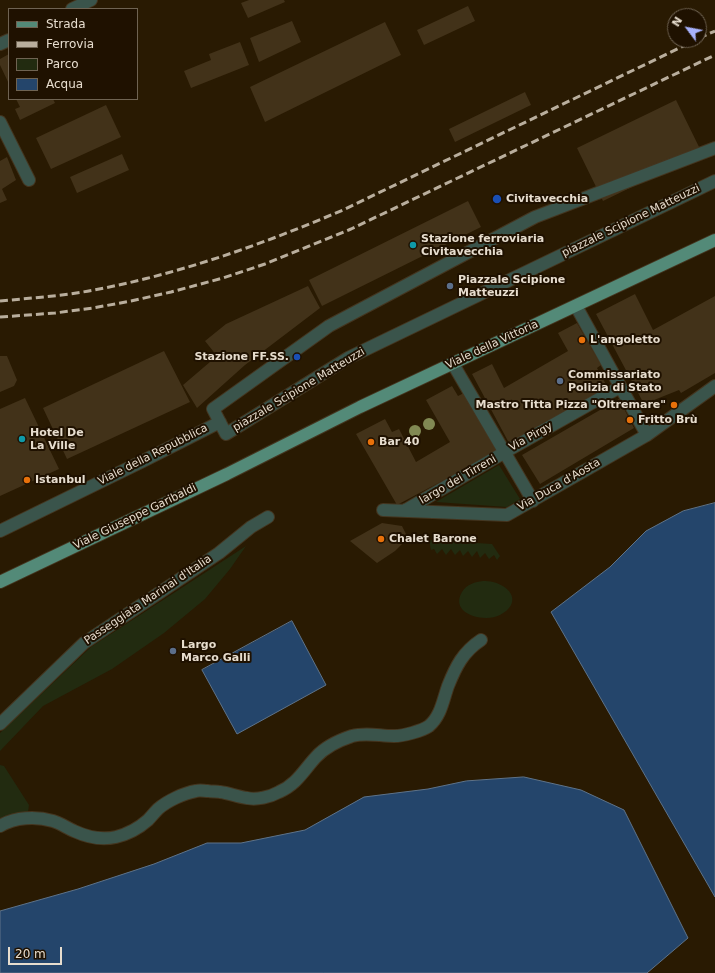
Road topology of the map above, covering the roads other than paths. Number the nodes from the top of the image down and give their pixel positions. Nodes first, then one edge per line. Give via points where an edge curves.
1 (91, 0) edge
2 (74, 8) edge
3 (0, 122) edge
4 (715, 148) edge
5 (29, 180) dead end
6 (715, 181) edge
7 (715, 240) edge
8 (576, 306) junction
9 (453, 364) junction
10 (715, 386) edge
11 (620, 387) junction
12 (220, 422) junction
13 (647, 435) junction
14 (270, 452) joint
15 (505, 452) junction
16 (533, 501) junction
17 (382, 510) dead end
18 (404, 511) junction
19 (268, 517) dead end
20 (0, 531) edge
21 (0, 582) edge
22 (481, 640) dead end
23 (0, 724) edge
24 (1, 825) edge

1 - 2 street
3 - 5 street
4 - 12 street, piazzale Scipione Matteuzzi via 535,217 329,326 213,409
6 - 12 street, piazzale Scipione Matteuzzi via 348,358 226,434
7 - 8 main road, Viale della Vittoria
8 - 9 main road, Viale della Vittoria
8 - 11 street
9 - 14 main road, Viale della Vittoria
9 - 15 street
10 - 13 street, Via Duca d'Aosta
11 - 13 street
11 - 15 street, Via Pirgy
12 - 20 street, Viale della Repubblica
13 - 16 street, Via Duca d'Aosta
14 - 21 main road, Viale Giuseppe Garibaldi
15 - 16 street, largo dei Tirreni
15 - 18 street, largo dei Tirreni
16 - 18 street, Via Duca d'Aosta via 507,515
17 - 18 street, Via Duca d'Aosta
19 - 23 street, Passeggiata Marinai d'Italia via 251,527 219,553 84,643
22 - 24 street via 461,659 442,706 428,726 419,731 396,736 371,734 337,742 317,756 294,784 279,793 265,798 248,798 220,792 196,791 177,797 159,808 139,827 115,837 90,836 41,818 26,818

